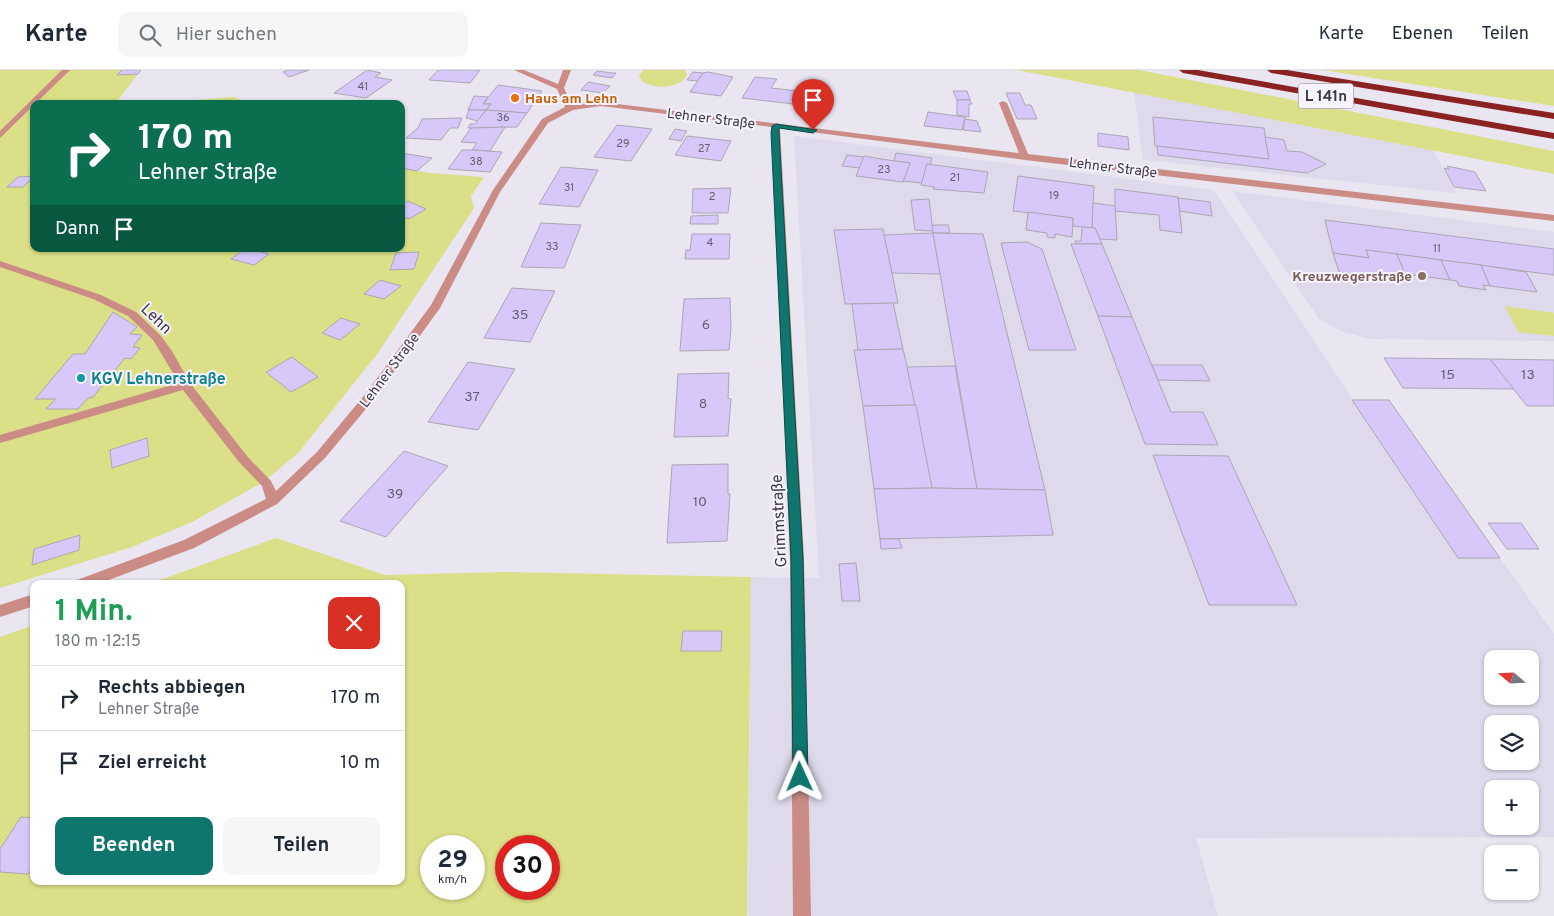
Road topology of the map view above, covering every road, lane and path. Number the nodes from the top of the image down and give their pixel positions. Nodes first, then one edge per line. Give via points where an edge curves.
1 (66, 70) edge
2 (518, 70) edge
3 (567, 70) edge
4 (1183, 70) edge
5 (1271, 70) edge
6 (560, 88) junction
7 (36, 100) edge
8 (1003, 103) dead end
9 (30, 106) edge
10 (570, 107) junction
11 (1554, 116) edge
12 (776, 126) junction
13 (0, 136) edge
14 (1554, 136) edge
15 (1026, 156) junction
16 (1554, 218) edge
17 (0, 264) edge
18 (186, 385) junction
19 (0, 438) edge
20 (273, 501) junction
21 (93, 580) edge
22 (30, 601) edge
23 (0, 611) edge
24 (802, 916) edge

1 - 7 street
2 - 6 street
3 - 6 street
4 - 14 highway, L 141n
5 - 11 highway, L 141n
6 - 10 street
8 - 15 street
9 - 13 street
10 - 12 street, Lehner Straße via 602,104
10 - 20 street, Lehner Straße via 546,121 496,192 436,306 400,358 321,455
12 - 15 street, Lehner Straße
12 - 24 street, Grimmstraße via 797,559
15 - 16 street, Lehner Straße
17 - 18 street, Lehn via 97,298 132,314 158,338
18 - 19 street
18 - 20 street, Lehn via 243,459 265,481
20 - 21 street, Lehner Straße via 189,544
22 - 23 street

